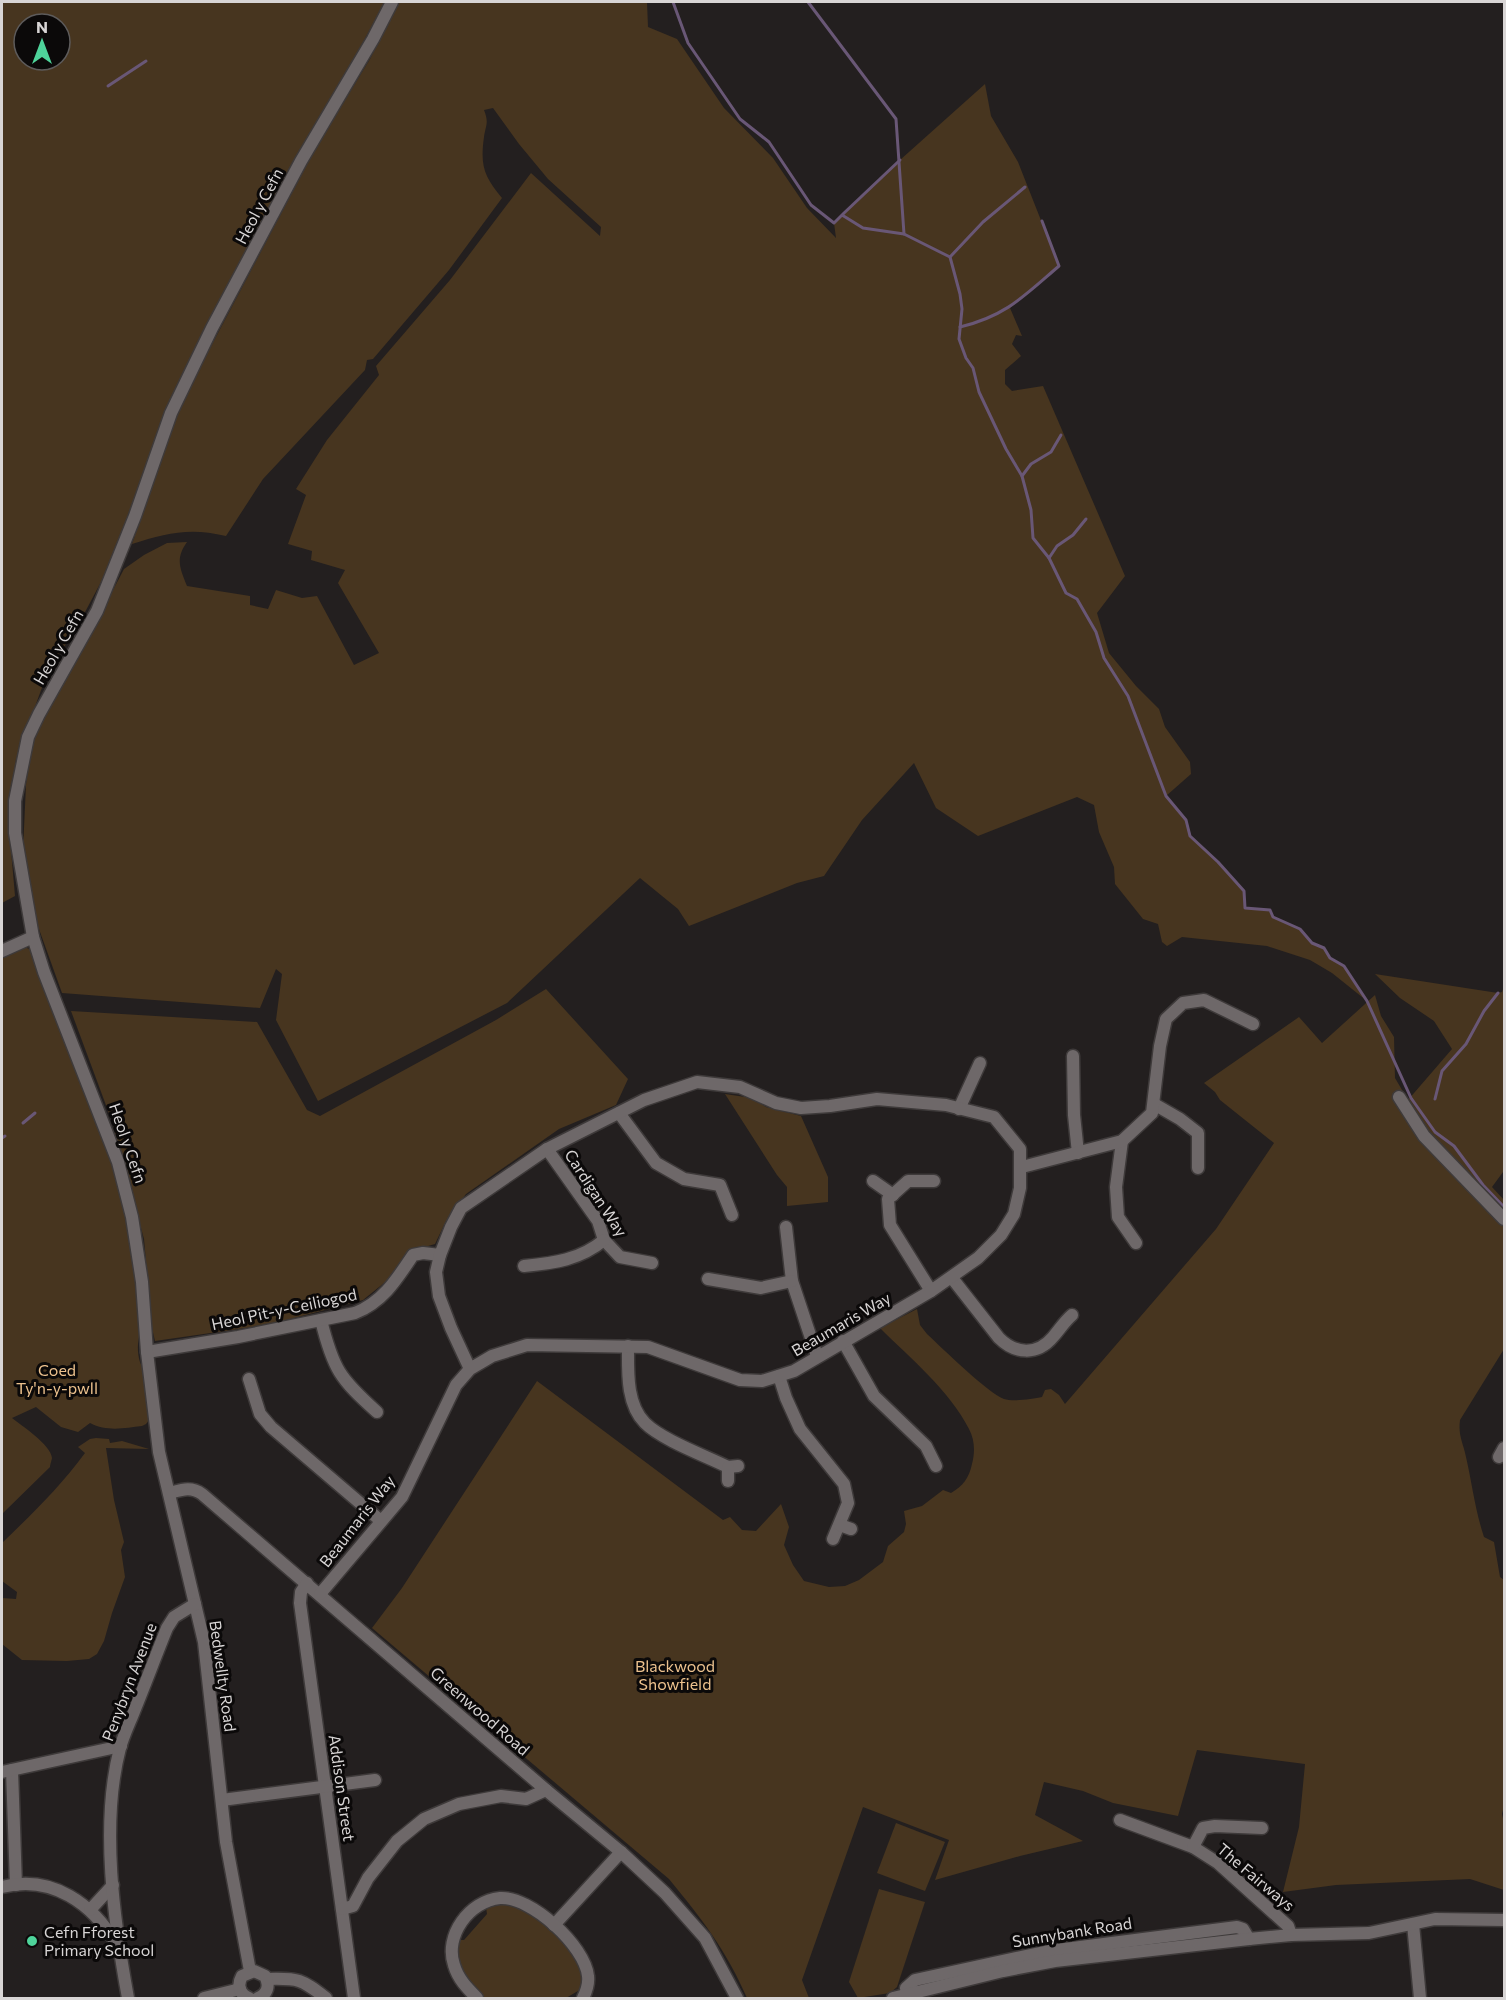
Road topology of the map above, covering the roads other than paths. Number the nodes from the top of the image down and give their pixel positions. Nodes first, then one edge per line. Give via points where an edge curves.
1 (392, 2) edge
2 (33, 937) junction
3 (2, 951) edge
4 (1253, 1024) dead end
5 (1073, 1056) dead end
6 (980, 1063) dead end
7 (1400, 1096) dead end
8 (1154, 1104) junction
9 (959, 1108) junction
10 (619, 1113) junction
11 (1122, 1141) junction
12 (547, 1149) junction
13 (1078, 1153) junction
14 (1022, 1167) junction
15 (1198, 1168) dead end
16 (873, 1181) dead end
17 (934, 1181) dead end
18 (893, 1195) junction
19 (732, 1215) dead end
20 (1504, 1219) edge
21 (786, 1227) dead end
22 (604, 1240) junction
23 (1136, 1243) dead end
24 (440, 1255) junction
25 (531, 1262) dead end
26 (652, 1263) dead end
27 (952, 1278) junction
28 (708, 1279) dead end
29 (792, 1281) junction
30 (932, 1292) junction
31 (1063, 1318) dead end
32 (321, 1320) junction
33 (843, 1341) junction
34 (628, 1346) junction
35 (147, 1352) junction
36 (817, 1356) junction
37 (470, 1369) junction
38 (779, 1376) junction
39 (253, 1382) dead end
40 (376, 1412) dead end
41 (936, 1466) dead end
42 (728, 1481) dead end
43 (169, 1493) junction
44 (381, 1521) junction
45 (833, 1539) dead end
46 (307, 1583) junction
47 (320, 1594) junction
48 (195, 1604) junction
49 (121, 1746) junction
50 (7, 1771) edge
51 (375, 1780) dead end
52 (324, 1786) junction
53 (546, 1790) junction
54 (222, 1800) junction
55 (1120, 1820) dead end
56 (1262, 1828) dead end
57 (1193, 1847) junction
58 (621, 1852) junction
59 (16, 1885) junction
60 (113, 1885) junction
61 (2, 1887) edge
62 (342, 1909) junction
63 (90, 1910) junction
64 (1504, 1920) edge
65 (1413, 1924) junction
66 (554, 1926) junction
67 (1291, 1935) junction
68 (118, 1948) junction
69 (250, 1971) junction
70 (267, 1979) junction
71 (240, 1989) junction
72 (128, 1998) edge
73 (204, 1998) edge
74 (249, 1998) edge
75 (258, 1998) edge
76 (326, 1998) edge
77 (354, 1998) edge
78 (477, 1998) edge
79 (583, 1998) edge
80 (737, 1998) edge
81 (893, 1998) edge
82 (1420, 1998) edge

1 - 2 street, Heol y Cefn via 212,328 171,413 97,611 28,737 15,801 15,833
2 - 3 street
2 - 35 street, Heol y Cefn via 127,1191 142,1282
4 - 8 street via 1204,1000 1183,1003 1166,1019
5 - 13 street
6 - 9 street
7 - 20 street via 1424,1136
8 - 11 street via 1152,1113
8 - 15 street via 1198,1133
9 - 10 street, Beaumaris Way via 877,1099 801,1108 776,1103 740,1087 697,1082
9 - 14 street, Beaumaris Way via 994,1117 1020,1149
10 - 12 street
10 - 19 street via 656,1163 684,1179 720,1185
11 - 13 street
11 - 23 street via 1116,1187 1118,1217
12 - 22 street, Cardigan Way via 598,1221
12 - 24 street via 461,1208
13 - 14 street
14 - 27 street, Beaumaris Way via 1014,1214 978,1258
16 - 18 street
17 - 18 street via 908,1181
18 - 30 street via 888,1199 890,1225
21 - 29 street
22 - 25 street via 568,1260
22 - 26 street, Cardigan Way via 620,1257
24 - 32 street, Heol Pit-y-Ceiliogod via 413,1255 396,1281 368,1308
24 - 37 street via 436,1272 439,1296
27 - 30 street, Beaumaris Way
27 - 31 street via 999,1338 1016,1350 1038,1348 1054,1336
28 - 29 street via 761,1288
29 - 36 street
30 - 33 street, Beaumaris Way
32 - 35 street, Heol Pit-y-Ceiliogod
32 - 40 street via 335,1367
33 - 36 street, Beaumaris Way
33 - 41 street via 874,1396 926,1446
34 - 37 street, Beaumaris Way via 527,1345 492,1356
34 - 38 street, Beaumaris Way via 648,1347 740,1380 762,1381
34 - 42 street via 631,1393 644,1422 655,1431 733,1467
35 - 43 street, Bedwellty Road via 159,1452
36 - 38 street, Beaumaris Way
37 - 44 street, Beaumaris Way via 456,1385 402,1497
38 - 45 street via 800,1429 844,1484 848,1503 846,1527
39 - 44 street via 260,1414 271,1427
43 - 46 street, Greenwood Road via 195,1489
43 - 48 street, Bedwellty Road
44 - 47 street, Beaumaris Way
46 - 47 street, Greenwood Road
46 - 52 street, Addison Street via 300,1603
47 - 53 street, Greenwood Road
48 - 49 street, Penybryn Avenue via 174,1617 167,1628
48 - 54 street, Bedwellty Road via 204,1642
49 - 50 street
49 - 60 street, Penybryn Avenue via 112,1792
50 - 59 street
51 - 52 street
52 - 54 street
52 - 62 street, Addison Street
53 - 58 street, Greenwood Road
53 - 62 street via 526,1799 501,1796 459,1804 424,1819 397,1841 368,1878 353,1906
54 - 69 street, Bedwellty Road
55 - 57 street, The Fairways
56 - 57 street, The Fairways via 1203,1828
57 - 67 street, The Fairways via 1218,1863 1270,1909 1288,1926
58 - 66 street
58 - 80 street, Greenwood Road via 705,1938
59 - 61 street
59 - 63 street via 51,1888
60 - 63 street
60 - 68 street, Penybryn Avenue
62 - 77 street, Addison Street
63 - 68 street
64 - 65 street, Sunnybank Road via 1436,1919
65 - 67 street, Sunnybank Road via 1369,1933
65 - 82 street
66 - 78 street via 515,1900 500,1898 467,1914 456,1931 453,1963 460,1980
66 - 79 street via 575,1945 583,1961 588,1976
67 - 81 street, Sunnybank Road via 1055,1961
68 - 72 street, Penybryn Avenue
69 - 70 street via 262,1973
69 - 71 street via 242,1976
70 - 75 street via 267,1989
70 - 76 street via 305,1981
71 - 73 street
71 - 74 street

